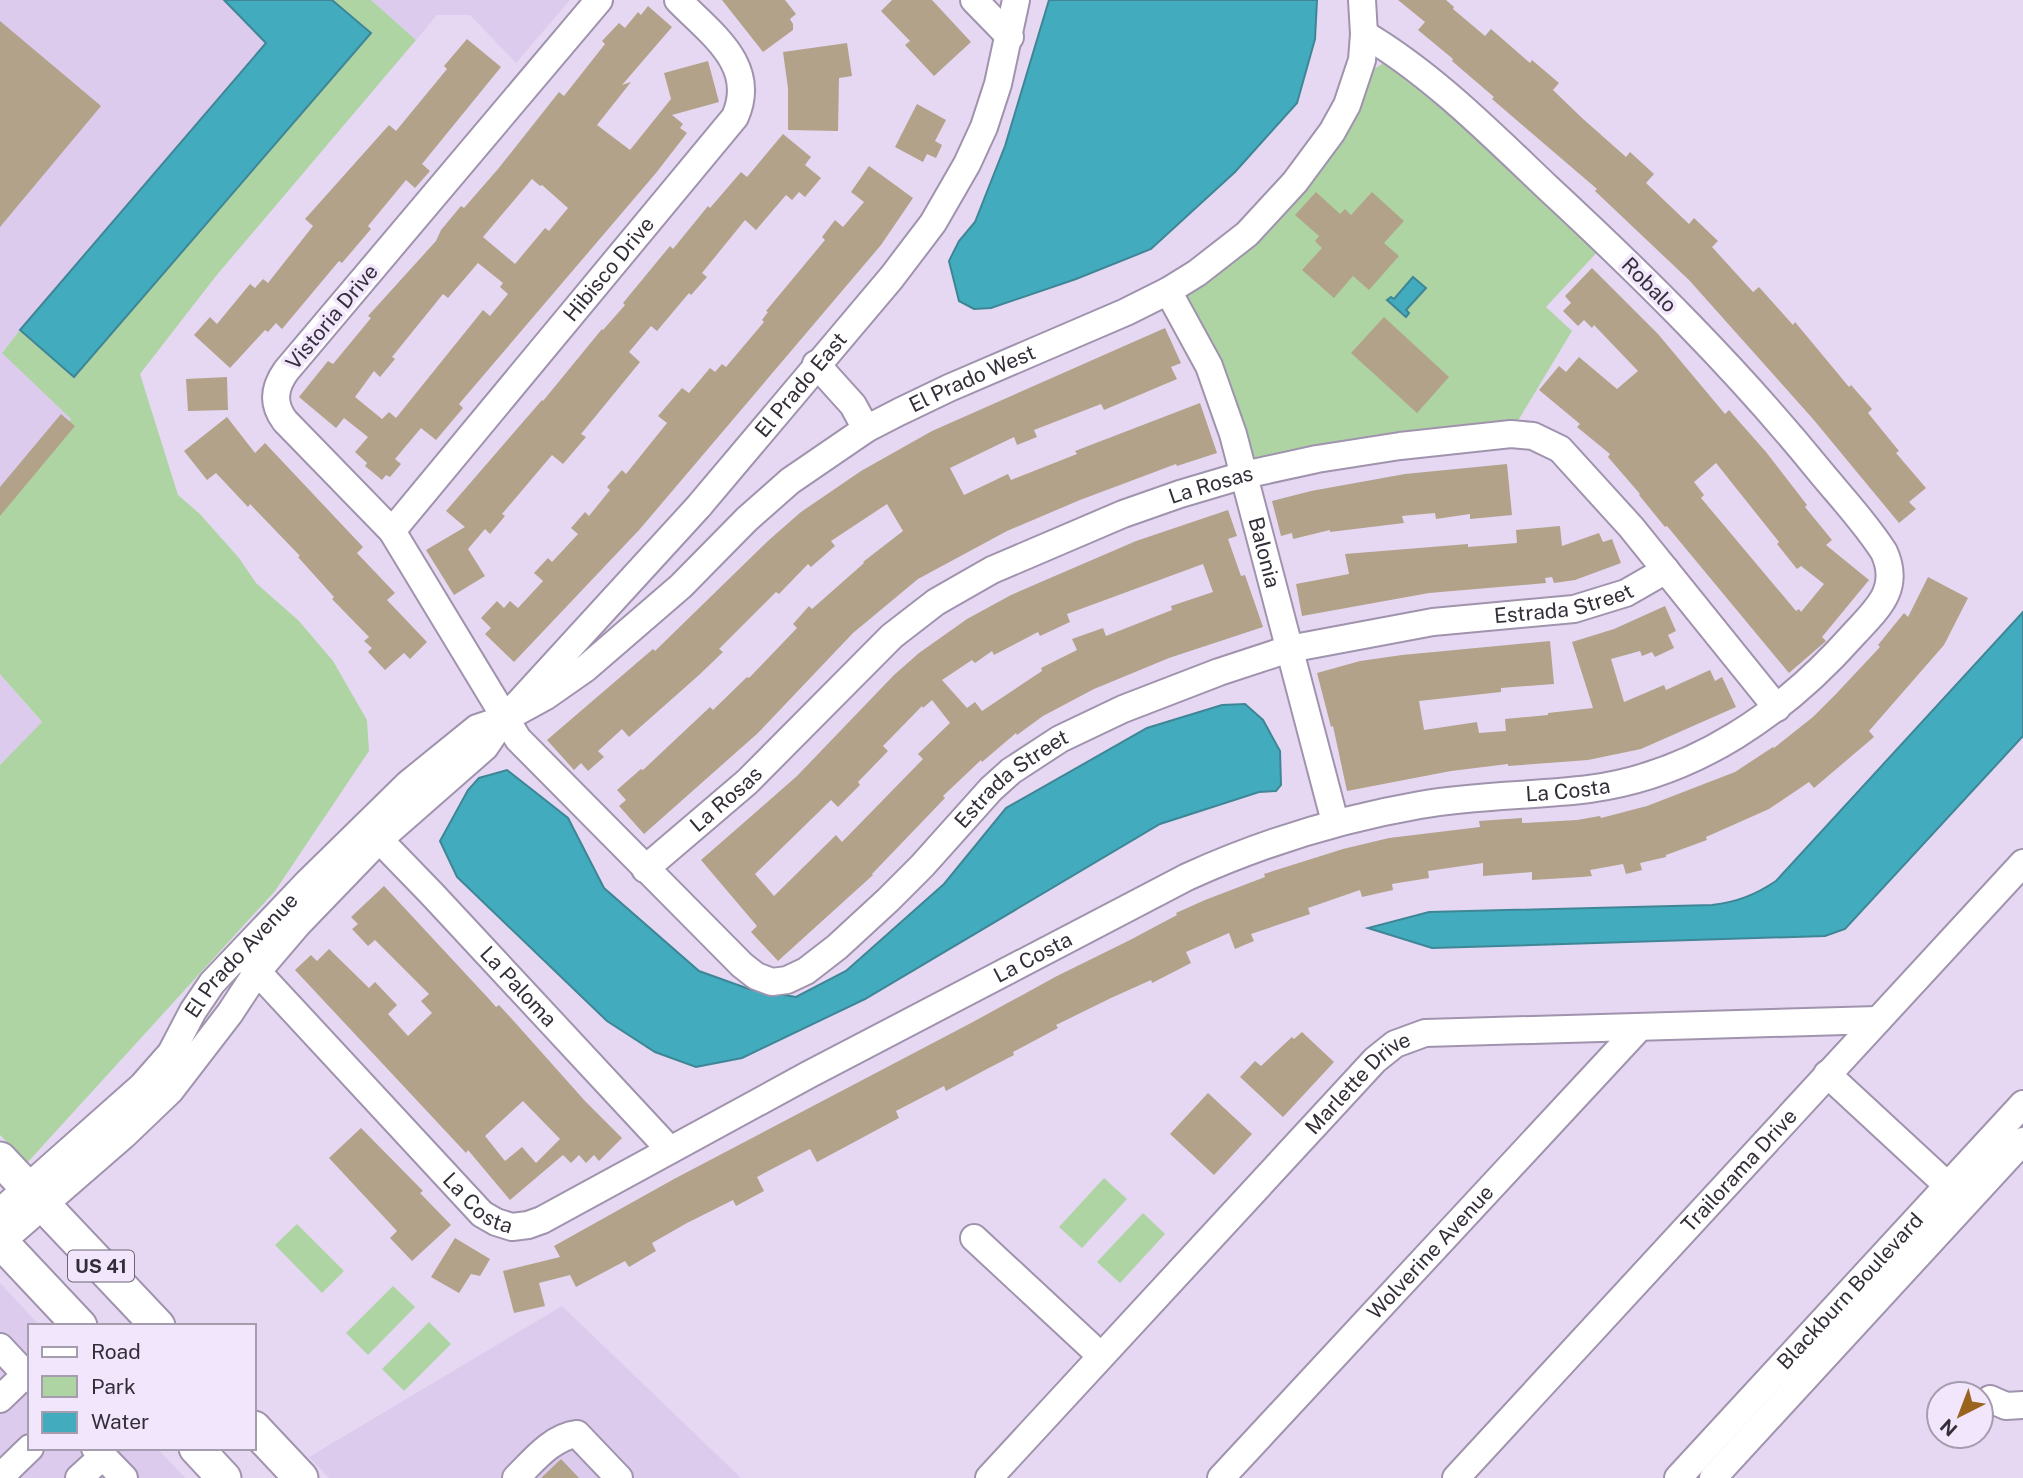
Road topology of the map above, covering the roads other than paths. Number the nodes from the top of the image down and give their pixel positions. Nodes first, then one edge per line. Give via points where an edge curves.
1 (599, 0) edge
2 (678, 0) edge
3 (974, 0) edge
4 (1016, 0) edge
5 (1362, 0) edge
6 (1364, 34) junction
7 (1010, 37) junction
8 (1168, 291) junction
9 (816, 365) junction
10 (866, 429) junction
11 (1244, 475) junction
12 (392, 530) junction
13 (1666, 570) junction
14 (1890, 575) joint
15 (1289, 649) junction
16 (1777, 708) junction
17 (504, 719) junction
18 (1335, 822) junction
19 (372, 833) junction
20 (2023, 863) edge
21 (645, 869) junction
22 (249, 963) junction
23 (1878, 1020) junction
24 (1640, 1027) junction
25 (1828, 1074) junction
26 (2023, 1104) edge
27 (2023, 1141) edge
28 (670, 1150) junction
29 (0, 1159) edge
30 (1957, 1195) junction
31 (36, 1197) junction
32 (0, 1232) edge
33 (974, 1238) dead end
34 (78, 1324) edge
35 (156, 1324) edge
36 (0, 1347) edge
37 (1101, 1356) junction
38 (28, 1377) edge
39 (0, 1399) edge
40 (1995, 1401) edge
41 (2023, 1405) edge
42 (256, 1430) edge
43 (28, 1450) edge
44 (198, 1450) edge
45 (99, 1452) edge
46 (0, 1477) edge
47 (79, 1478) edge
48 (124, 1478) edge
49 (224, 1478) edge
50 (301, 1478) edge
51 (516, 1478) edge
52 (619, 1478) edge
53 (989, 1478) edge
54 (1222, 1478) edge
55 (1456, 1478) edge
56 (1678, 1478) edge
57 (1713, 1478) edge

1 - 12 street, Vistoria Drive via 277,386 275,401 281,416
2 - 12 street, Hibisco Drive via 739,70 742,97 735,117
3 - 7 street
4 - 7 street, El Prado East
5 - 6 street, El Prado West
6 - 8 street, El Prado West via 1362,60 1347,105 1308,166 1247,234
6 - 14 street, Robalo via 1403,60 1501,144 1640,274 1790,435 1879,543
7 - 9 street, El Prado East via 984,127 951,195 892,277
8 - 10 street, El Prado West
8 - 11 street, Balonia via 1216,383
9 - 10 street via 853,405
9 - 17 street, El Prado East via 699,506
10 - 17 street, El Prado West via 773,495 681,586 586,668
11 - 13 street, La Rosas via 1400,446 1511,434 1533,436 1571,460
11 - 15 street, Balonia
11 - 21 street, La Rosas via 1068,537 992,570 936,602 892,636 747,782
12 - 17 street, Vistoria Drive
13 - 15 street, Estrada Street via 1626,593 1574,609 1433,622
13 - 16 street, La Rosas
14 - 16 street, La Costa via 1880,605 1837,653
15 - 18 street, Balonia
15 - 21 street, Estrada Street via 1123,709 1035,754 991,789 863,924 793,978 772,982 752,974
16 - 18 street, La Costa via 1704,754 1622,783 1422,804
17 - 19 street, El Prado Avenue via 477,728 452,747
17 - 21 street, Estrada Street via 525,747
18 - 28 street, La Costa via 1187,877
19 - 22 street, El Prado Avenue
19 - 28 street, La Paloma
20 - 23 street, Trailorama Drive
22 - 28 street, La Costa via 476,1207 496,1222 512,1227 535,1223
22 - 31 street, El Prado Avenue via 202,996 180,1037 171,1072 124,1136
23 - 24 street, Marlette Drive
23 - 25 street, Trailorama Drive
24 - 37 street, Marlette Drive via 1425,1033 1395,1044 1375,1060
24 - 54 street, Wolverine Avenue
25 - 30 street
25 - 55 street, Trailorama Drive
26 - 30 street, Blackburn Boulevard
27 - 30 street, Blackburn Boulevard
29 - 31 main road, US 41
30 - 56 street, Blackburn Boulevard
30 - 57 street, Blackburn Boulevard
31 - 32 street, El Prado Avenue
31 - 35 main road, US 41
32 - 34 main road, US 41
33 - 37 street
36 - 38 street
37 - 53 street, Marlette Drive
38 - 39 street
40 - 41 street
42 - 50 main road
43 - 46 street
44 - 49 main road
45 - 47 street
45 - 48 street
51 - 52 street via 549,1447 566,1435 577,1434

